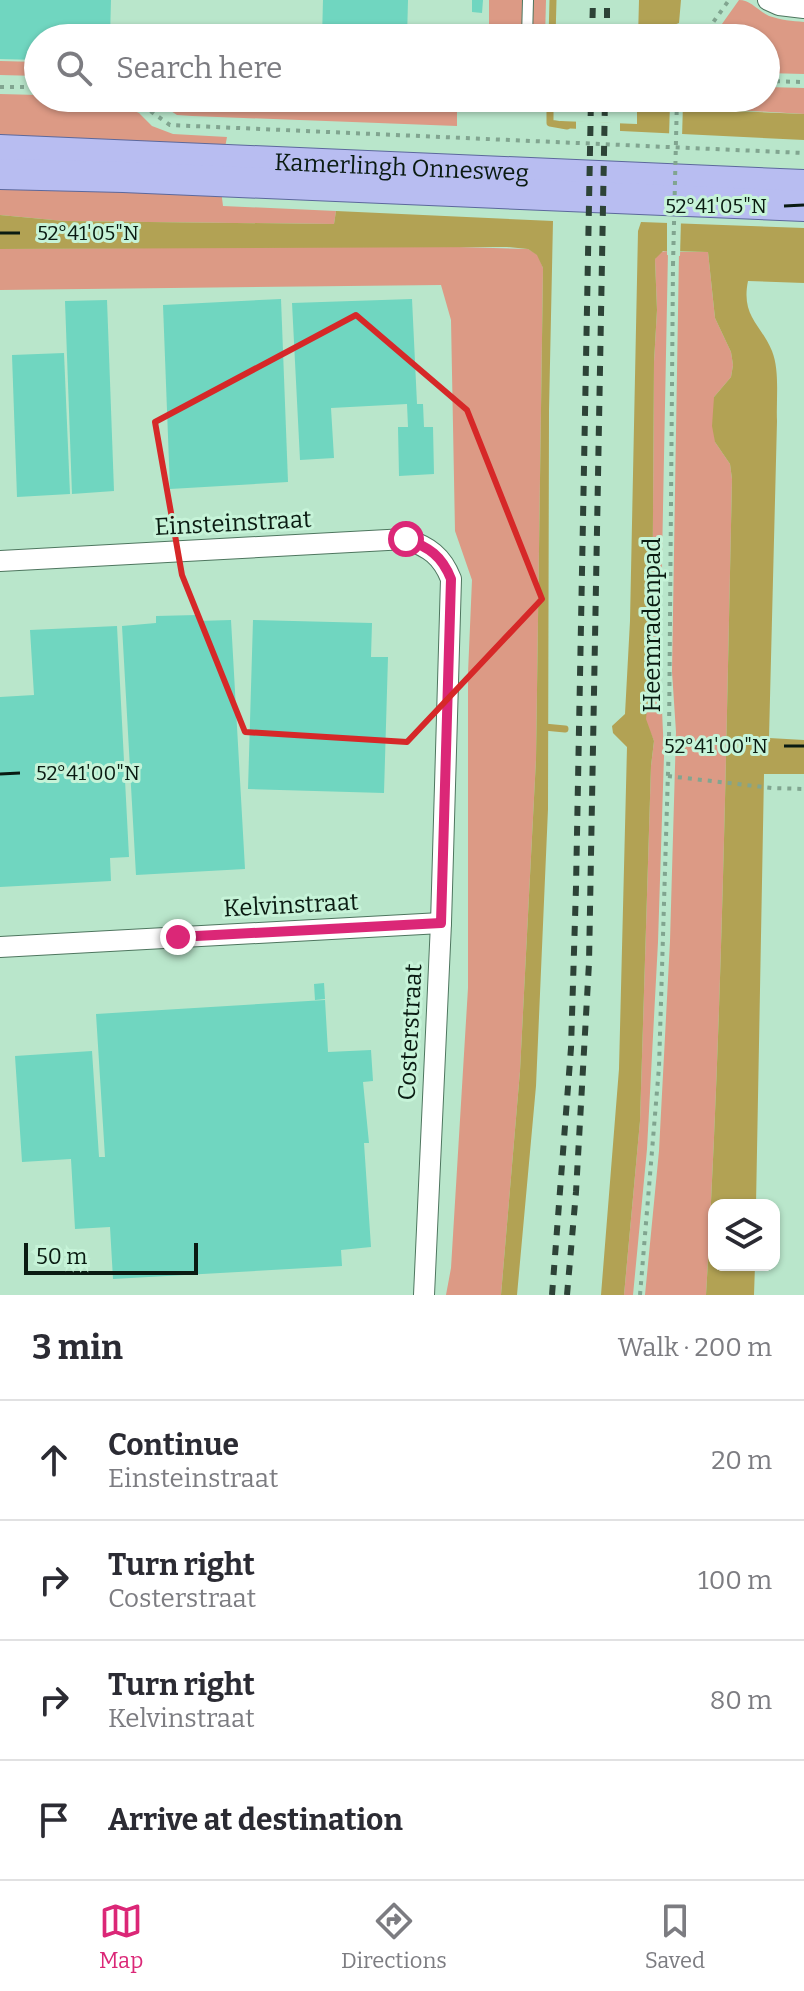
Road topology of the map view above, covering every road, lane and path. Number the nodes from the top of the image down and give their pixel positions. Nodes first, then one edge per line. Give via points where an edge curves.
1 (528, 0) edge
2 (729, 0) edge
3 (768, 0) edge
4 (804, 8) edge
5 (527, 24) edge
6 (712, 24) edge
7 (780, 81) edge
8 (804, 82) edge
9 (0, 87) edge
10 (24, 87) edge
11 (152, 112) edge
12 (677, 112) edge
13 (0, 150) edge
14 (804, 153) edge
15 (0, 174) edge
16 (804, 185) edge
17 (804, 206) edge
18 (0, 561) edge
19 (451, 579) joint
20 (668, 776) junction
21 (804, 789) edge
22 (441, 923) junction
23 (0, 947) edge
24 (424, 1295) edge
25 (640, 1295) edge

1 - 5 lane
2 - 6 path
3 - 4 street
7 - 8 path
9 - 10 path
11 - 14 path, Kamerlingh Onnesweg via 170,125
12 - 20 path, Heemradenpad, bridge
13 - 16 main road, Kamerlingh Onnesweg
15 - 17 main road, Kamerlingh Onnesweg
18 - 19 street, Einsteinstraat via 406,539 432,550
19 - 22 street, Costerstraat
20 - 21 path
20 - 25 path, Heemradenpad via 659,1067
22 - 23 street, Kelvinstraat
22 - 24 street, Costerstraat

